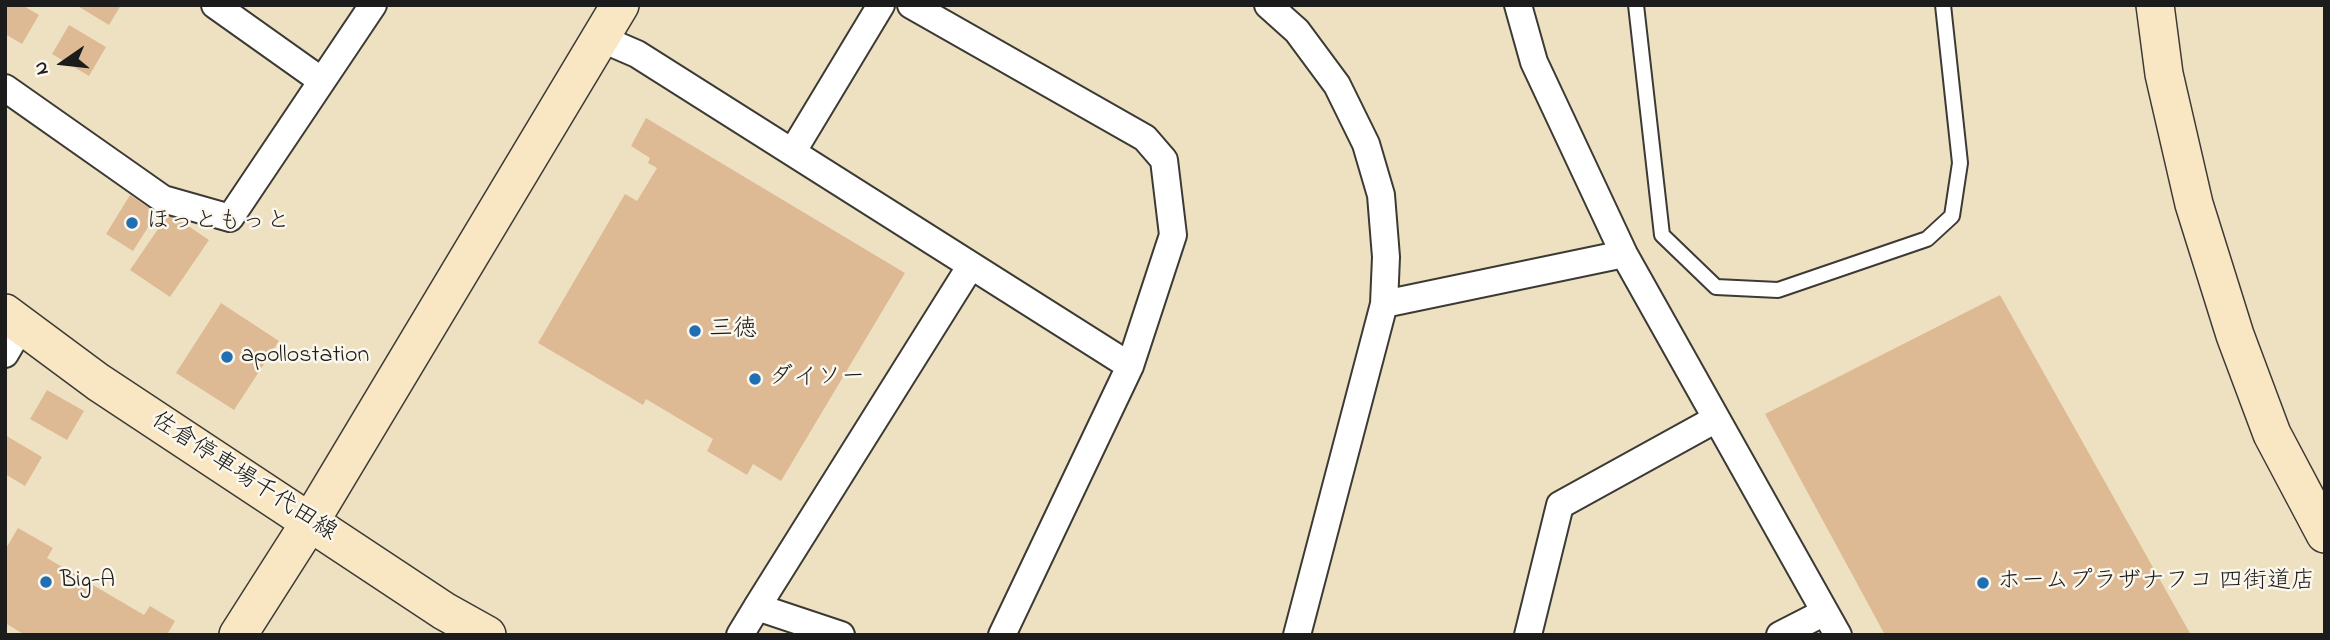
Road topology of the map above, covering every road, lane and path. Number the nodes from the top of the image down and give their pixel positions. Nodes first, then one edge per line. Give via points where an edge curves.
1 (215, 5) edge
2 (373, 5) edge
3 (620, 5) edge
4 (881, 5) edge
5 (911, 5) edge
6 (1268, 5) edge
7 (1518, 5) edge
8 (1636, 5) edge
9 (1943, 5) edge
10 (2155, 5) edge
11 (600, 37) junction
12 (322, 81) junction
13 (5, 88) edge
14 (793, 151) junction
15 (1623, 254) junction
16 (970, 267) junction
17 (1384, 304) junction
18 (11, 331) edge
19 (1130, 366) junction
20 (1716, 419) junction
21 (310, 522) junction
22 (2325, 534) edge
23 (757, 607) junction
24 (1831, 623) edge
25 (238, 635) edge
26 (487, 635) edge
27 (740, 635) edge
28 (841, 635) edge
29 (1002, 635) edge
30 (1297, 635) edge
31 (1528, 635) edge
32 (1780, 635) edge

1 - 12 street
2 - 12 street
3 - 11 street
4 - 14 street
5 - 19 street via 1145,138 1164,160 1173,235
6 - 17 street via 1297,32 1337,85 1366,144 1381,195
7 - 15 street via 1534,62
8 - 9 lane via 1662,235 1716,287 1778,290 1927,239 1952,216 1960,163
10 - 22 street via 2164,74 2194,204 2235,335 2272,434
11 - 14 street via 638,54
11 - 21 street
12 - 13 street via 230,218 163,199
14 - 16 street
15 - 17 street
15 - 20 street
16 - 19 street
16 - 23 street
17 - 30 street
18 - 21 street, 佐倉停車場千代田線 via 98,382
19 - 29 street
20 - 24 street
20 - 31 street via 1560,505
21 - 25 street
21 - 26 street, 佐倉停車場千代田線
23 - 27 street
23 - 28 street
24 - 32 street

